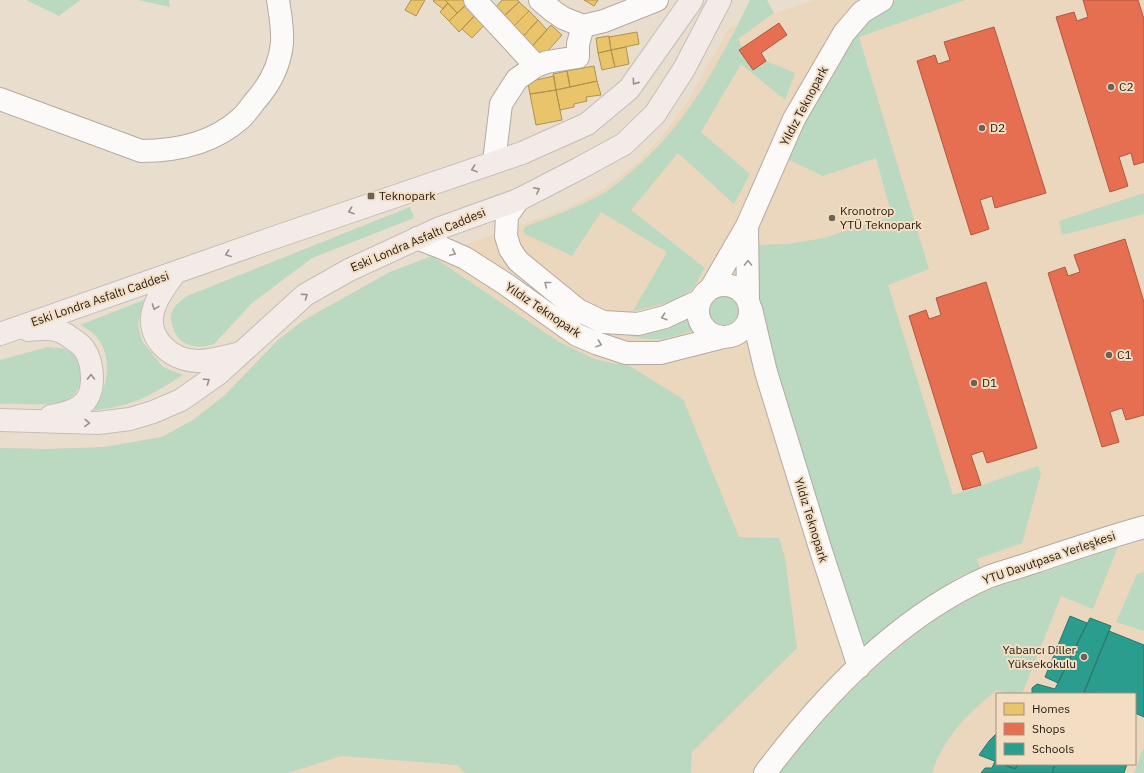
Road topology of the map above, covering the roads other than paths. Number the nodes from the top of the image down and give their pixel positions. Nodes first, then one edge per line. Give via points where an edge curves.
1 (278, 0) edge
2 (475, 0) edge
3 (540, 0) edge
4 (657, 0) edge
5 (673, 0) edge
6 (692, 0) edge
7 (720, 0) edge
8 (732, 0) edge
9 (882, 0) edge
10 (583, 26) junction
11 (657, 50) junction
12 (536, 66) junction
13 (684, 69) junction
14 (0, 99) edge
15 (494, 162) junction
16 (518, 200) junction
17 (747, 226) junction
18 (417, 238) junction
19 (175, 273) junction
20 (705, 295) junction
21 (750, 304) junction
22 (0, 334) edge
23 (727, 337) junction
24 (241, 353) junction
25 (766, 372) junction
26 (10, 420) edge
27 (1144, 527) edge
28 (859, 667) junction
29 (765, 773) edge

1 - 14 street via 282,42 273,76 242,118 212,138 161,151 141,151
2 - 12 street
3 - 10 street via 563,18
4 - 10 street via 604,21
5 - 11 main road
6 - 11 main road, Eski Londra Asfaltı Caddesi
7 - 13 main road, Eski Londra Asfaltı Caddesi
8 - 13 main road
9 - 17 street, Yıldız Teknopark via 862,12 844,33 794,119
10 - 12 street via 578,44 578,57
11 -> 15 main road, Eski Londra Asfaltı Caddesi via 629,89 587,124 522,153
12 - 15 street via 517,79 501,104
16 -> 13 main road, Eski Londra Asfaltı Caddesi via 624,144 655,114
15 -> 19 main road, Eski Londra Asfaltı Caddesi
16 - 18 main road, Eski Londra Asfaltı Caddesi
20 -> 16 street, Yıldız Teknopark via 665,317 638,324 603,322 578,310 518,261 510,249 506,236 507,216
17 - 20 street, Yıldız Teknopark
21 -> 17 street, Yıldız Teknopark
18 -> 23 street, Yıldız Teknopark via 465,258 577,335 626,353 660,353
24 -> 18 main road, Eski Londra Asfaltı Caddesi via 304,295 349,270
19 - 22 main road, Eski Londra Asfaltı Caddesi
19 -> 24 main road via 162,290 154,308 152,317 157,340 166,350 187,360 199,361
20 - 21 street via 719,285 728,285 743,293
20 - 23 street via 698,309 698,318 707,332 714,336
21 - 23 street via 750,318 746,326 740,332
21 - 25 street, Yıldız Teknopark
26 -> 22 main road via 56,415 76,409 86,400 91,389 90,365 83,348 59,331 35,329
23 - 25 street, Yıldız Teknopark via 742,343
26 -> 24 main road, Eski Londra Asfaltı Caddesi via 98,423 135,418 181,400 218,374
25 - 28 street, Yıldız Teknopark
27 - 28 street, YTU Davutpasa Yerleşkesi via 989,577 921,616
28 - 29 street, YTU Davutpasa Yerleşkesi via 807,722

